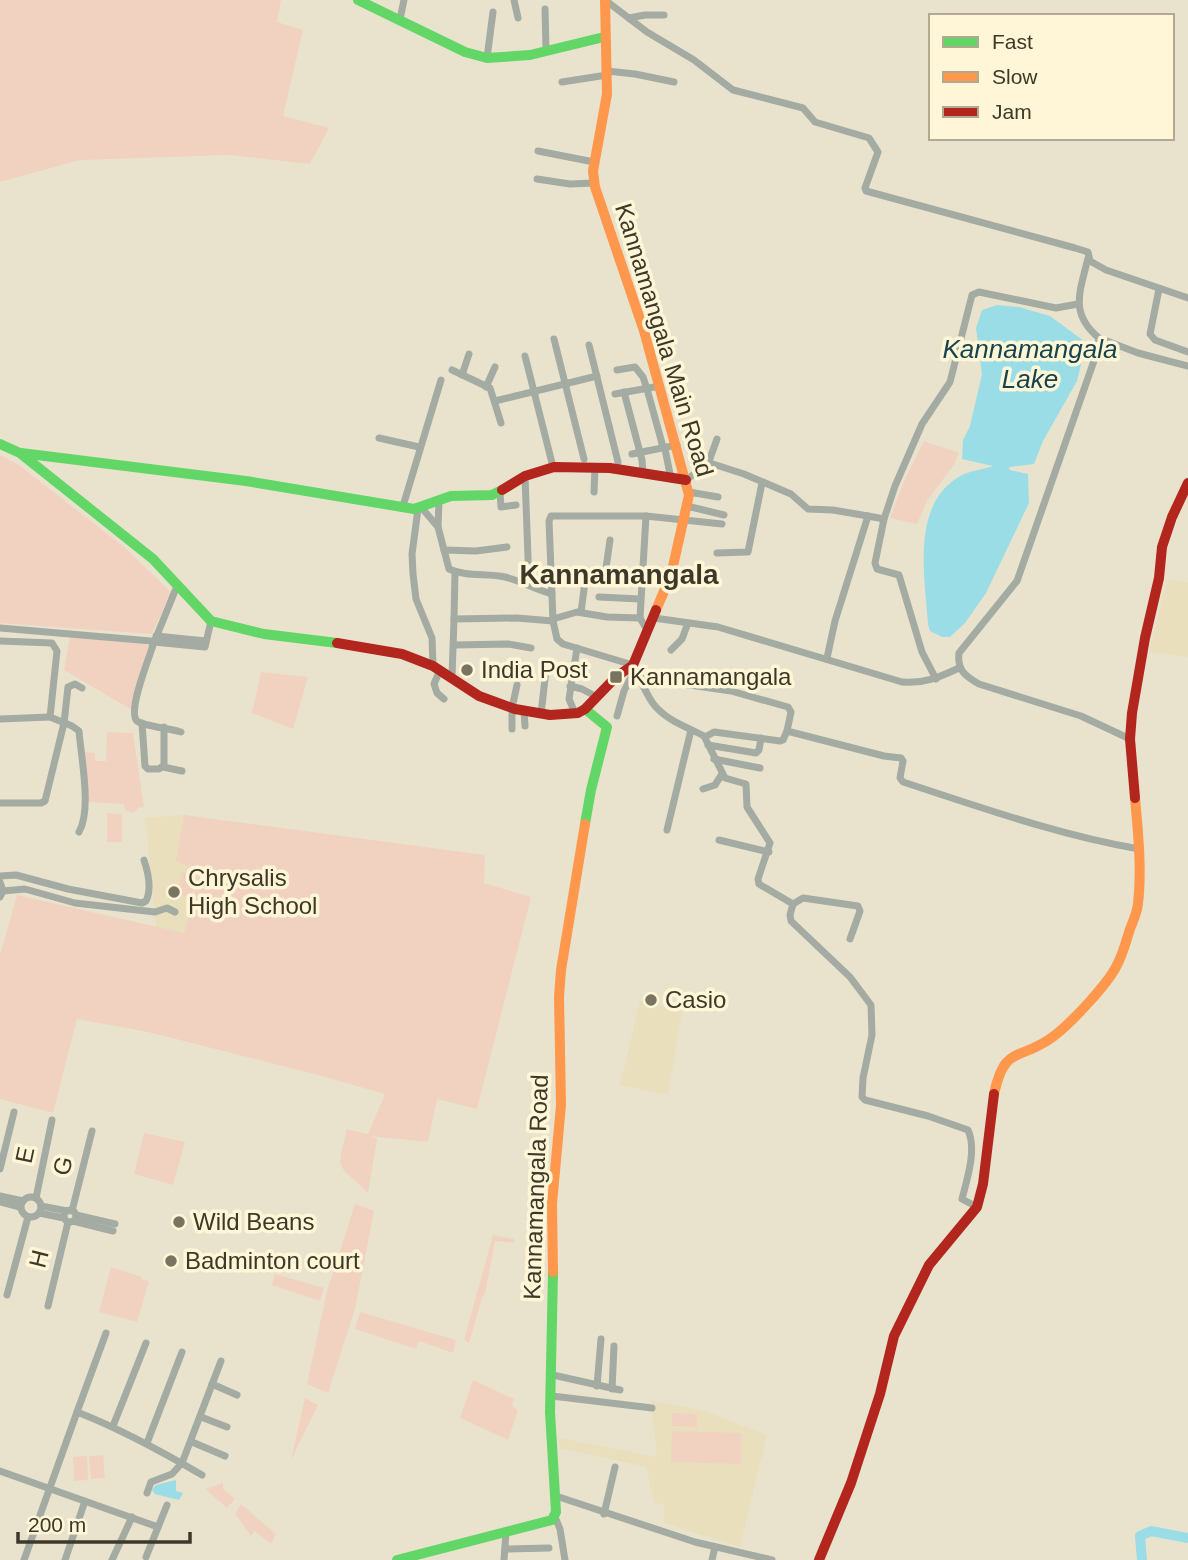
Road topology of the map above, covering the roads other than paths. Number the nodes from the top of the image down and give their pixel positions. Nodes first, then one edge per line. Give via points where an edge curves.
1 (358, 0) edge
2 (404, 0) edge
3 (514, 0) edge
4 (604, 0) edge
5 (545, 9) dead end
6 (493, 12) dead end
7 (664, 15) dead end
8 (518, 18) dead end
9 (629, 18) junction
10 (400, 19) junction
11 (604, 37) junction
12 (547, 50) junction
13 (487, 58) junction
14 (607, 73) junction
15 (562, 82) dead end
16 (674, 82) dead end
17 (538, 151) dead end
18 (594, 162) junction
19 (537, 178) dead end
20 (594, 183) junction
21 (1089, 257) junction
22 (1159, 289) junction
23 (1188, 298) edge
24 (1079, 304) junction
25 (1099, 338) junction
26 (554, 339) dead end
27 (589, 345) dead end
28 (1188, 352) edge
29 (469, 354) dead end
30 (525, 356) dead end
31 (1188, 366) edge
32 (495, 367) dead end
33 (452, 370) dead end
34 (617, 370) dead end
35 (462, 375) junction
36 (597, 376) junction
37 (441, 380) dead end
38 (565, 383) junction
39 (660, 386) junction
40 (486, 387) junction
41 (647, 389) junction
42 (534, 391) junction
43 (624, 392) junction
44 (615, 394) dead end
45 (495, 401) junction
46 (501, 423) dead end
47 (379, 438) dead end
48 (717, 439) dead end
49 (0, 444) edge
50 (677, 445) junction
51 (419, 447) junction
52 (663, 447) junction
53 (20, 453) junction
54 (636, 454) junction
55 (584, 459) dead end
56 (618, 462) dead end
57 (708, 464) junction
58 (553, 467) junction
59 (595, 467) junction
60 (643, 474) junction
61 (525, 476) junction
62 (671, 479) junction
63 (686, 480) junction
64 (762, 482) junction
65 (1188, 483) edge
66 (499, 492) junction
67 (594, 492) dead end
68 (690, 492) junction
69 (718, 497) dead end
70 (439, 500) junction
71 (516, 505) dead end
72 (402, 506) junction
73 (687, 506) junction
74 (420, 508) junction
75 (724, 515) dead end
76 (646, 516) junction
77 (868, 516) junction
78 (682, 519) junction
79 (884, 519) junction
80 (722, 524) dead end
81 (438, 527) junction
82 (610, 540) dead end
83 (508, 547) dead end
84 (444, 550) junction
85 (718, 553) dead end
86 (455, 572) junction
87 (529, 584) junction
88 (177, 586) junction
89 (552, 594) junction
90 (599, 597) dead end
91 (640, 599) junction
92 (581, 612) junction
93 (640, 618) junction
94 (654, 618) junction
95 (454, 620) junction
96 (553, 620) junction
97 (211, 621) junction
98 (688, 623) junction
99 (0, 628) edge
100 (647, 630) junction
101 (0, 640) edge
102 (155, 641) junction
103 (454, 645) junction
104 (531, 648) dead end
105 (577, 648) junction
106 (671, 650) dead end
107 (827, 658) junction
108 (436, 668) junction
109 (633, 668) junction
110 (959, 668) junction
111 (545, 670) dead end
112 (452, 677) junction
113 (641, 678) junction
114 (936, 679) junction
115 (517, 685) dead end
116 (570, 686) junction
117 (82, 688) dead end
118 (597, 697) junction
119 (444, 699) dead end
120 (512, 708) junction
121 (524, 711) junction
122 (580, 711) junction
123 (541, 714) junction
124 (617, 716) dead end
125 (50, 717) junction
126 (0, 719) edge
127 (64, 723) junction
128 (142, 723) junction
129 (524, 726) dead end
130 (164, 727) junction
131 (512, 729) dead end
132 (691, 730) junction
133 (787, 731) junction
134 (181, 732) dead end
135 (761, 738) junction
136 (1130, 739) junction
137 (707, 741) junction
138 (714, 759) junction
139 (163, 767) junction
140 (760, 768) dead end
141 (181, 771) dead end
142 (722, 774) junction
143 (703, 789) dead end
144 (0, 803) edge
145 (79, 831) dead end
146 (667, 831) dead end
147 (719, 840) dead end
148 (1139, 849) junction
149 (769, 852) junction
150 (144, 860) dead end
151 (0, 876) edge
152 (18, 876) junction
153 (0, 882) edge
154 (18, 890) junction
155 (1, 894) edge
156 (793, 904) junction
157 (176, 912) dead end
158 (850, 939) dead end
159 (15, 1112) dead end
160 (52, 1120) dead end
161 (92, 1131) dead end
162 (0, 1169) edge
163 (0, 1196) edge
164 (36, 1198) junction
165 (0, 1202) edge
166 (22, 1204) junction
167 (977, 1207) junction
168 (41, 1210) junction
169 (70, 1216) junction
170 (28, 1217) junction
171 (114, 1227) dead end
172 (7, 1295) dead end
173 (48, 1306) dead end
174 (106, 1333) dead end
175 (601, 1339) dead end
176 (146, 1343) dead end
177 (614, 1346) dead end
178 (182, 1352) dead end
179 (221, 1361) dead end
180 (553, 1375) junction
181 (212, 1384) junction
182 (597, 1386) junction
183 (237, 1395) dead end
184 (552, 1396) junction
185 (652, 1408) dead end
186 (77, 1412) junction
187 (201, 1417) junction
188 (113, 1426) junction
189 (227, 1427) dead end
190 (192, 1442) junction
191 (147, 1443) junction
192 (225, 1456) dead end
193 (182, 1463) junction
194 (615, 1467) dead end
195 (0, 1471) edge
196 (202, 1475) dead end
197 (48, 1489) junction
198 (147, 1493) dead end
199 (556, 1496) junction
200 (85, 1501) junction
201 (167, 1505) dead end
202 (604, 1514) junction
203 (132, 1517) junction
204 (555, 1517) junction
205 (158, 1527) junction
206 (506, 1532) junction
207 (549, 1548) dead end
208 (715, 1548) junction
209 (505, 1549) junction
210 (736, 1556) edge
211 (146, 1557) dead end
212 (24, 1560) edge
213 (65, 1560) edge
214 (112, 1560) edge
215 (397, 1560) edge
216 (504, 1560) edge
217 (565, 1560) edge
218 (712, 1560) edge
219 (772, 1560) edge
220 (819, 1560) edge

1 - 10 street
2 - 10 street
3 - 8 street
4 - 9 street
4 - 11 street, Kannamangala Main Road
5 - 12 street
6 - 13 street
7 - 9 street
9 - 21 street via 733,90 803,108 815,122 869,138 878,152 866,191 1075,248 1088,252
10 - 13 street
11 - 12 street
11 - 14 street, Kannamangala Main Road
12 - 13 street
14 - 15 street
14 - 16 street
14 - 18 street, Kannamangala Main Road
17 - 18 street
18 - 20 street, Kannamangala Main Road
19 - 20 street
20 - 39 street, Kannamangala Main Road
21 - 22 street via 1106,270
21 - 24 street
22 - 23 street
22 - 28 street via 1150,334
24 - 25 street via 1081,318
24 - 79 street via 1056,308 979,292 972,295 950,382 922,424
25 - 31 street
25 - 110 street via 1017,581 959,653
26 - 38 street
27 - 36 street
29 - 35 street
30 - 42 street
32 - 40 street
33 - 35 street
34 - 41 street via 635,367
35 - 40 street
36 - 38 street
36 - 56 street
37 - 51 street
38 - 42 street
38 - 55 street
39 - 41 street
39 - 50 street, Kannamangala Main Road
40 - 45 street
41 - 43 street
41 - 52 street
42 - 45 street
42 - 58 street
43 - 44 street
43 - 54 street
45 - 46 street
47 - 51 street
48 - 57 street
49 - 53 street
50 - 52 street
50 - 63 street, Kannamangala Main Road
51 - 72 street
52 - 54 street
52 - 62 street
53 - 72 street
53 - 88 street via 140,548
54 - 60 street
57 - 63 street
57 - 64 street
58 - 59 street
58 - 61 street
59 - 60 street
59 - 67 street
60 - 62 street
61 - 66 street
61 - 87 street
62 - 63 street
63 - 68 street, Kannamangala Main Road
64 - 77 street via 791,494 808,509
64 - 85 street via 748,552
65 - 136 street via 1161,547 1160,578 1145,638
66 - 70 street
66 - 71 street via 501,507
68 - 69 street
68 - 73 street, Kannamangala Main Road
70 - 74 street
70 - 81 street
72 - 74 street
73 - 75 street
73 - 78 street, Kannamangala Main Road
74 - 81 street
74 - 108 street via 412,574 432,638
76 - 78 street
76 - 89 street via 551,516
76 - 91 street
77 - 79 street
77 - 107 street
78 - 80 street
78 - 94 street, Kannamangala Main Road via 671,575
79 - 114 street via 875,563 877,569 899,575 922,652
81 - 84 street
82 - 92 street via 605,575 585,582
83 - 84 street
84 - 86 street via 447,567
86 - 87 street
86 - 95 street
87 - 89 street
88 - 97 street
88 - 102 street
89 - 96 street
90 - 91 street
91 - 93 street
92 - 93 street
92 - 96 street
93 - 100 street
94 - 98 street
94 - 100 street, Kannamangala Main Road
95 - 96 street
95 - 103 street
96 - 105 street via 556,639
97 - 102 street via 204,647
97 - 108 street via 264,634 402,654
98 - 106 street
98 - 107 street
99 - 102 street
100 - 109 street, Kannamangala Main Road
101 - 125 street via 55,646
102 - 128 street via 133,707 135,718
103 - 104 street
103 - 112 street
105 - 109 street
105 - 116 street
107 - 114 street via 902,682
108 - 112 street
108 - 119 street via 434,684
109 - 113 street
109 - 118 street, Kannamangala Main Road
109 - 124 street
110 - 114 street
110 - 136 street via 979,684 1081,716
111 - 123 street
112 - 120 street via 479,695
113 - 132 street via 659,710
113 - 133 street via 731,691 788,708
115 - 120 street
116 - 118 street
116 - 122 street via 569,699
117 - 127 street via 68,687
118 - 122 street, Kannamangala Main Road
120 - 121 street
120 - 131 street
121 - 123 street
121 - 129 street
122 - 123 street
122 - 180 street, Kannamangala Road via 607,727 561,970 561,1105 552,1204
125 - 126 street
125 - 127 street
127 - 144 street via 45,802
127 - 145 street via 79,731 85,809
128 - 130 street
128 - 139 street via 145,768
130 - 134 street
130 - 139 street
132 - 137 street
132 - 146 street
133 - 135 street via 782,741
133 - 148 street via 901,758 902,782 1031,823
135 - 137 street via 714,732
135 - 137 street via 757,753
136 - 148 street
137 - 138 street
138 - 140 street
138 - 142 street
139 - 141 street
142 - 143 street via 715,785
142 - 149 street via 746,784 747,807 770,844
147 - 149 street
148 - 167 street via 1138,906 1116,966 1076,1017 1034,1049 1006,1061 990,1107
149 - 156 street via 760,884
150 - 152 street via 149,895 142,903
151 - 152 street
152 - 154 street
153 - 155 street
154 - 155 street
154 - 157 street via 75,904
156 - 158 street via 803,898 858,906
156 - 167 street via 792,921 850,977 871,1005 872,1035 862,1097 968,1130 970,1163 962,1199
159 - 162 street
160 - 164 street, E
161 - 169 street, G
163 - 166 street
164 - 166 street via 29,1197
164 - 168 street
165 - 166 street
166 - 170 street
167 - 220 street via 929,1265 894,1336 851,1483
168 - 169 street
168 - 170 street
169 - 171 street
169 - 173 street, H
170 - 172 street
174 - 186 street
175 - 182 street
176 - 188 street
177 - 182 street via 616,1389
178 - 191 street
179 - 181 street
180 - 182 street
180 - 184 street, Kannamangala Road
181 - 183 street
181 - 187 street
184 - 185 street
184 - 199 street, Kannamangala Road
186 - 188 street
186 - 197 street
187 - 189 street
187 - 190 street
188 - 191 street
190 - 192 street
190 - 193 street
191 - 193 street
193 - 196 street
193 - 198 street via 172,1474 151,1482
194 - 202 street
195 - 197 street
197 - 200 street
197 - 212 street
199 - 202 street
199 - 204 street, Kannamangala Road
200 - 203 street
200 - 213 street
201 - 205 street
202 - 208 street
203 - 205 street
203 - 214 street
204 - 206 street
204 - 217 street
205 - 211 street
206 - 209 street
206 - 215 street
207 - 209 street
208 - 210 street
208 - 218 street
209 - 216 street
210 - 219 street

